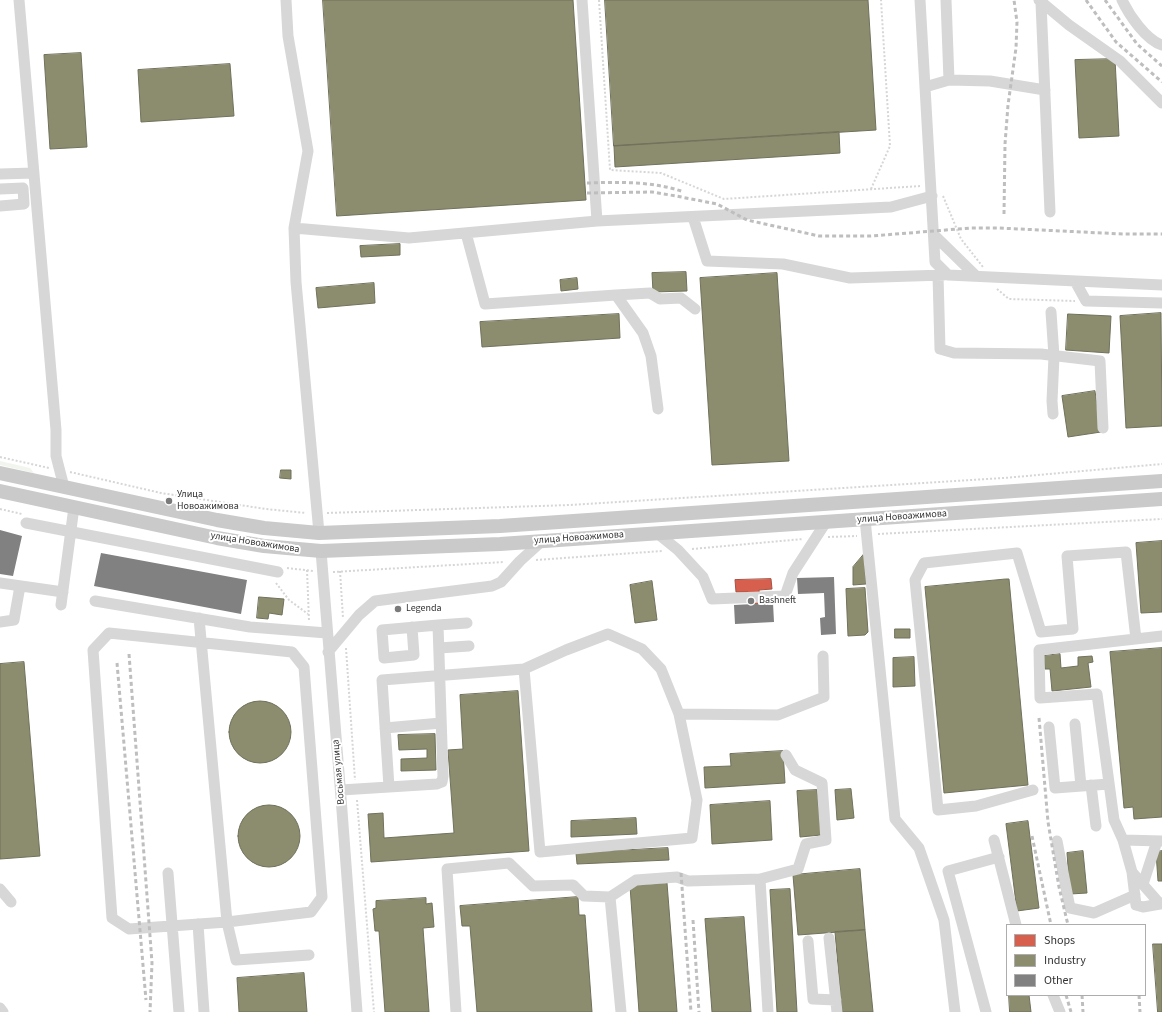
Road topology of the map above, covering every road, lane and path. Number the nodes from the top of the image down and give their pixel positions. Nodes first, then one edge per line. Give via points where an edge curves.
1 (19, 0) edge
2 (286, 0) edge
3 (582, 0) edge
4 (599, 0) edge
5 (881, 0) edge
6 (920, 0) edge
7 (946, 0) edge
8 (1122, 0) edge
9 (1040, 1) edge
10 (1162, 45) edge
11 (949, 80) junction
12 (925, 87) junction
13 (1045, 90) junction
14 (1162, 104) edge
15 (610, 170) dead end
16 (34, 173) junction
17 (0, 174) edge
18 (0, 189) edge
19 (871, 189) dead end
20 (932, 196) junction
21 (0, 206) edge
22 (1050, 212) dead end
23 (693, 217) junction
24 (597, 221) junction
25 (294, 228) junction
26 (466, 233) junction
27 (934, 234) junction
28 (943, 275) junction
29 (976, 276) junction
30 (1075, 281) junction
31 (1162, 285) edge
32 (616, 295) junction
33 (1162, 303) edge
34 (695, 309) dead end
35 (1051, 312) dead end
36 (1054, 356) junction
37 (658, 409) dead end
38 (1053, 414) dead end
39 (1103, 428) dead end
40 (0, 457) edge
41 (1162, 464) edge
42 (59, 470) junction
43 (0, 473) edge
44 (1162, 481) edge
45 (64, 487) junction
46 (0, 491) edge
47 (1162, 499) edge
48 (74, 507) junction
49 (317, 514) junction
50 (865, 519) junction
51 (826, 522) junction
52 (26, 523) dead end
53 (70, 532) junction
54 (319, 533) junction
55 (657, 533) junction
56 (542, 541) junction
57 (321, 551) junction
58 (265, 569) junction
59 (307, 570) dead end
60 (278, 572) dead end
61 (0, 582) edge
62 (20, 586) junction
63 (63, 592) junction
64 (95, 601) dead end
65 (61, 605) dead end
66 (308, 614) junction
67 (199, 618) junction
68 (0, 622) edge
69 (467, 623) dead end
70 (438, 625) junction
71 (412, 627) dead end
72 (310, 631) junction
73 (327, 632) junction
74 (1162, 636) edge
75 (1136, 639) junction
76 (201, 642) junction
77 (469, 646) dead end
78 (438, 648) junction
79 (328, 652) junction
80 (823, 656) dead end
81 (524, 669) junction
82 (440, 675) junction
83 (679, 714) junction
84 (441, 723) junction
85 (1075, 724) dead end
86 (1049, 726) dead end
87 (385, 728) junction
88 (786, 755) dead end
89 (1109, 784) junction
90 (1086, 786) junction
91 (389, 787) junction
92 (341, 790) junction
93 (1034, 790) dead end
94 (1096, 826) dead end
95 (994, 840) dead end
96 (1123, 840) junction
97 (1057, 841) dead end
98 (1159, 841) edge
99 (999, 858) junction
100 (1132, 872) junction
101 (168, 873) dead end
102 (760, 879) junction
103 (1143, 884) junction
104 (0, 889) edge
105 (1135, 895) junction
106 (610, 897) junction
107 (11, 902) dead end
108 (1161, 904) edge
109 (227, 922) junction
110 (198, 924) junction
111 (1016, 924) edge
112 (172, 926) junction
113 (829, 938) dead end
114 (808, 941) dead end
115 (309, 955) dead end
116 (1053, 996) edge
117 (836, 1000) junction
118 (0, 1008) edge
119 (3, 1012) edge
120 (179, 1012) edge
121 (204, 1012) edge
122 (357, 1012) edge
123 (456, 1012) edge
124 (621, 1012) edge
125 (768, 1012) edge
126 (837, 1012) edge
127 (954, 1012) edge
128 (986, 1012) edge
129 (1060, 1012) edge

1 - 16 street
2 - 25 street via 288,36 308,151
3 - 24 street
4 - 15 path
5 - 19 path via 890,146
6 - 12 street
7 - 11 street
8 - 10 street via 1139,26 1156,43
9 - 13 street
9 - 14 street via 1120,61
11 - 12 street
11 - 13 street via 990,81
12 - 20 street
13 - 22 street
16 - 17 street
16 - 42 street
18 - 21 street via 23,188 24,204
20 - 23 street via 891,207
20 - 27 street
23 - 24 street
23 - 28 street via 706,261 783,264 850,278
24 - 26 street
25 - 26 street via 409,238
25 - 49 street
26 - 32 street via 485,304
27 - 28 street via 935,262
27 - 29 street
28 - 29 street
28 - 36 street via 940,349 954,353
29 - 30 street
30 - 31 street
30 - 33 street via 1086,301
32 - 34 street via 650,293 660,299 681,298
32 - 37 street via 643,333 651,356
35 - 36 street
36 - 38 street
36 - 39 street via 1100,362
40 - 42 path
41 - 49 path via 1004,478 570,505
42 - 45 street
42 - 49 path via 161,493
43 - 45 main road, улица Новоажимова
44 - 54 main road, улица Новоажимова via 500,526
45 - 54 main road, улица Новоажимова via 217,520
46 - 48 main road, улица Новоажимова
47 - 50 main road, улица Новоажимова
48 - 53 street
48 - 57 main road, улица Новоажимова via 217,538 264,546
49 - 54 street
50 - 51 main road, улица Новоажимова
50 - 127 street via 895,819 919,848 944,920
51 - 55 main road, улица Новоажимова
51 - 55 street via 794,573 785,596 712,599 703,577 678,550
52 - 53 street
53 - 58 street
53 - 63 street
54 - 57 main road, Восьмая улица
55 - 56 main road, улица Новоажимова
56 - 57 main road, улица Новоажимова
56 - 79 street via 501,582 492,586 375,601 359,615
57 - 73 street, Восьмая улица
58 - 60 street
58 - 66 path via 289,600
59 - 66 path
61 - 62 street
62 - 63 street
62 - 68 street via 14,620
63 - 65 street
64 - 67 street
66 - 72 path
67 - 72 street via 250,627
67 - 76 street
69 - 70 street
70 - 71 street
70 - 78 street
72 - 73 street
73 - 79 street, Восьмая улица
74 - 75 street
75 - 89 street via 1039,650 1040,698 1097,694
75 - 93 street via 1126,552 1067,556 1073,629 1041,632 1017,553 924,563 915,580 938,810 976,806
76 - 109 street
76 - 109 street via 292,652 304,667 322,897 311,912
76 - 112 street via 109,633 93,650 112,918 129,929
77 - 78 street
78 - 82 street
79 - 92 street, Восьмая улица
80 - 83 street via 824,697 778,715
81 - 82 street
81 - 83 street via 608,634 642,649 661,669
81 - 83 street via 540,852 692,838 697,800
82 - 84 street
82 - 87 street via 382,680
84 - 87 street
84 - 91 street via 442,782
85 - 90 street
86 - 90 street via 1055,788
87 - 91 street
88 - 102 street via 795,770 822,783 826,840 806,844 798,869
89 - 90 street
89 - 96 street via 1114,820
90 - 94 street
91 - 92 street
92 - 122 street, Восьмая улица
95 - 99 street
96 - 98 street
96 - 100 street
97 - 105 street via 1070,908 1094,913
98 - 103 street
99 - 111 street
99 - 128 street via 948,871
100 - 103 street
100 - 105 street
101 - 112 street
102 - 106 street via 688,882 677,877 636,880
102 - 125 street
103 - 108 street
104 - 107 street
105 - 108 street via 1136,905 1143,907
106 - 123 street via 584,896 574,885 533,886 509,863 447,868
106 - 124 street
109 - 110 street
109 - 115 street via 236,960
110 - 112 street
110 - 121 street
112 - 120 street
113 - 117 street
114 - 117 street via 813,999
116 - 129 street
117 - 126 street
118 - 119 street

